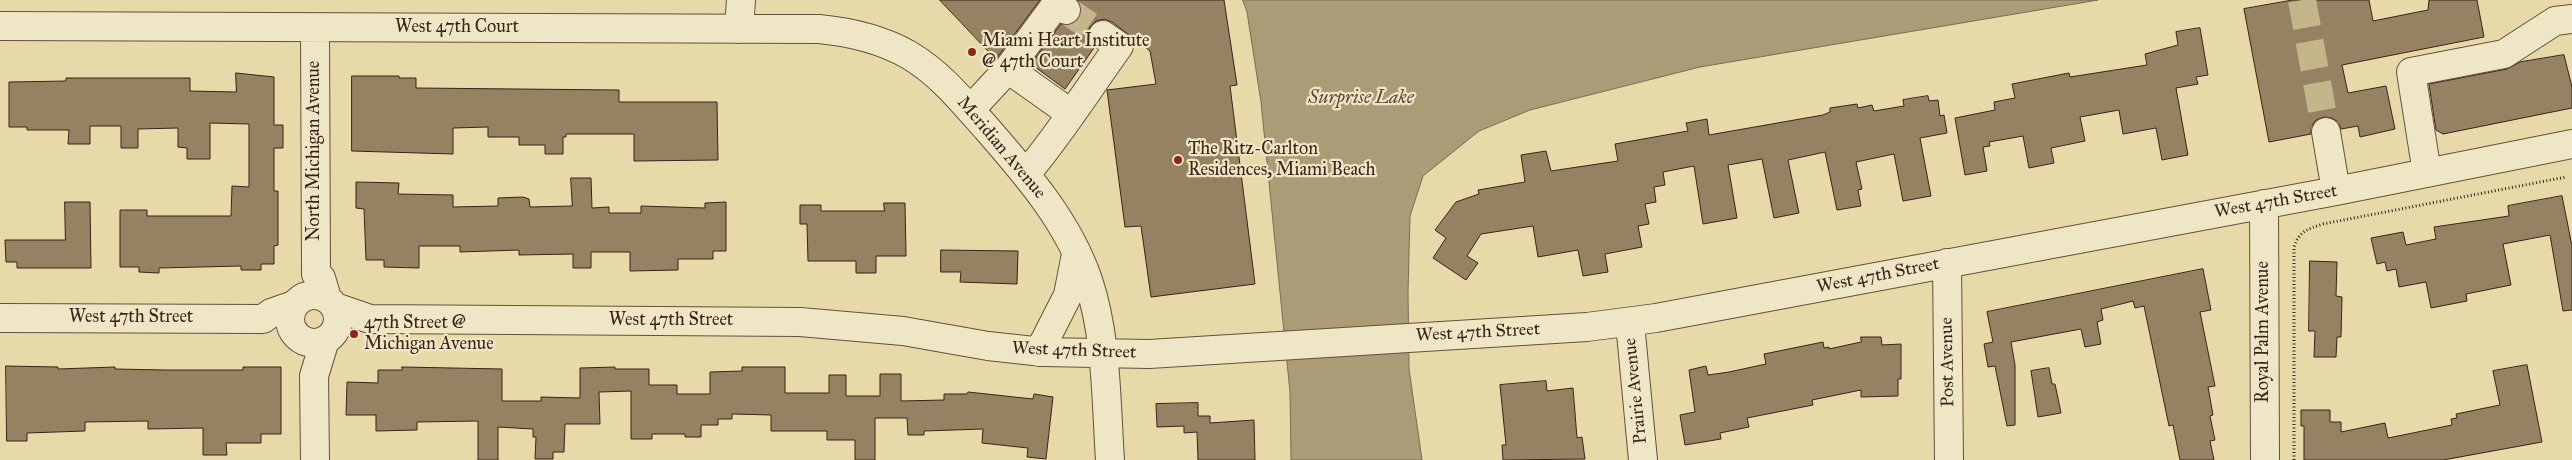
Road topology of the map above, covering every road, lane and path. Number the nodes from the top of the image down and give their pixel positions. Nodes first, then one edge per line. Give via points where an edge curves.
1 (740, 0) edge
2 (1066, 10) dead end
3 (2572, 19) edge
4 (0, 26) edge
5 (315, 28) junction
6 (739, 29) junction
7 (1103, 35) tunnel mouth
8 (910, 56) joint
9 (1008, 69) junction
10 (970, 110) junction
11 (1070, 113) junction
12 (2326, 132) tunnel mouth
13 (2572, 144) edge
14 (2427, 173) junction
15 (1026, 174) junction
16 (2566, 177) dead end
17 (2336, 191) junction
18 (2264, 204) junction
19 (1076, 254) junction
20 (1947, 263) junction
21 (0, 318) edge
22 (314, 319) junction
23 (1630, 323) junction
24 (1039, 352) junction
25 (1102, 354) junction
26 (314, 460) edge
27 (1110, 460) edge
28 (1643, 460) edge
29 (1949, 460) edge
30 (2265, 460) edge
31 (2294, 460) edge

1 - 6 street
2 - 9 street via 1057,3
3 - 14 street via 2555,21 2504,54 2411,72
4 - 5 street, West 47th Court
5 - 6 street, West 47th Court
5 - 22 street, North Michigan Avenue via 316,274 321,278
6 - 8 street, West 47th Court via 846,32
7 - 11 street via 1119,46
8 - 10 street, Meridian Avenue via 938,76
9 - 10 street
9 - 11 street
10 - 15 street, Meridian Avenue
11 - 15 street via 1048,148
12 - 17 street
13 - 14 street, West 47th Street
14 - 17 street, West 47th Street
15 - 19 street, Meridian Avenue via 1056,216
16 - 31 path via 2323,224 2297,236 2294,247
17 - 18 street, West 47th Street
18 - 20 street, West 47th Street
18 - 30 street, Royal Palm Avenue
19 - 24 street via 1068,295
19 - 25 street, Meridian Avenue via 1090,290
20 - 23 street, West 47th Street
20 - 29 street, Post Avenue
21 - 22 street, West 47th Street via 263,319 271,313
22 - 24 street, West 47th Street via 800,322 903,331
22 - 26 street, North Michigan Avenue
23 - 25 street, West 47th Street
23 - 28 street, Prairie Avenue
24 - 25 street, West 47th Street
25 - 27 street, Meridian Avenue

